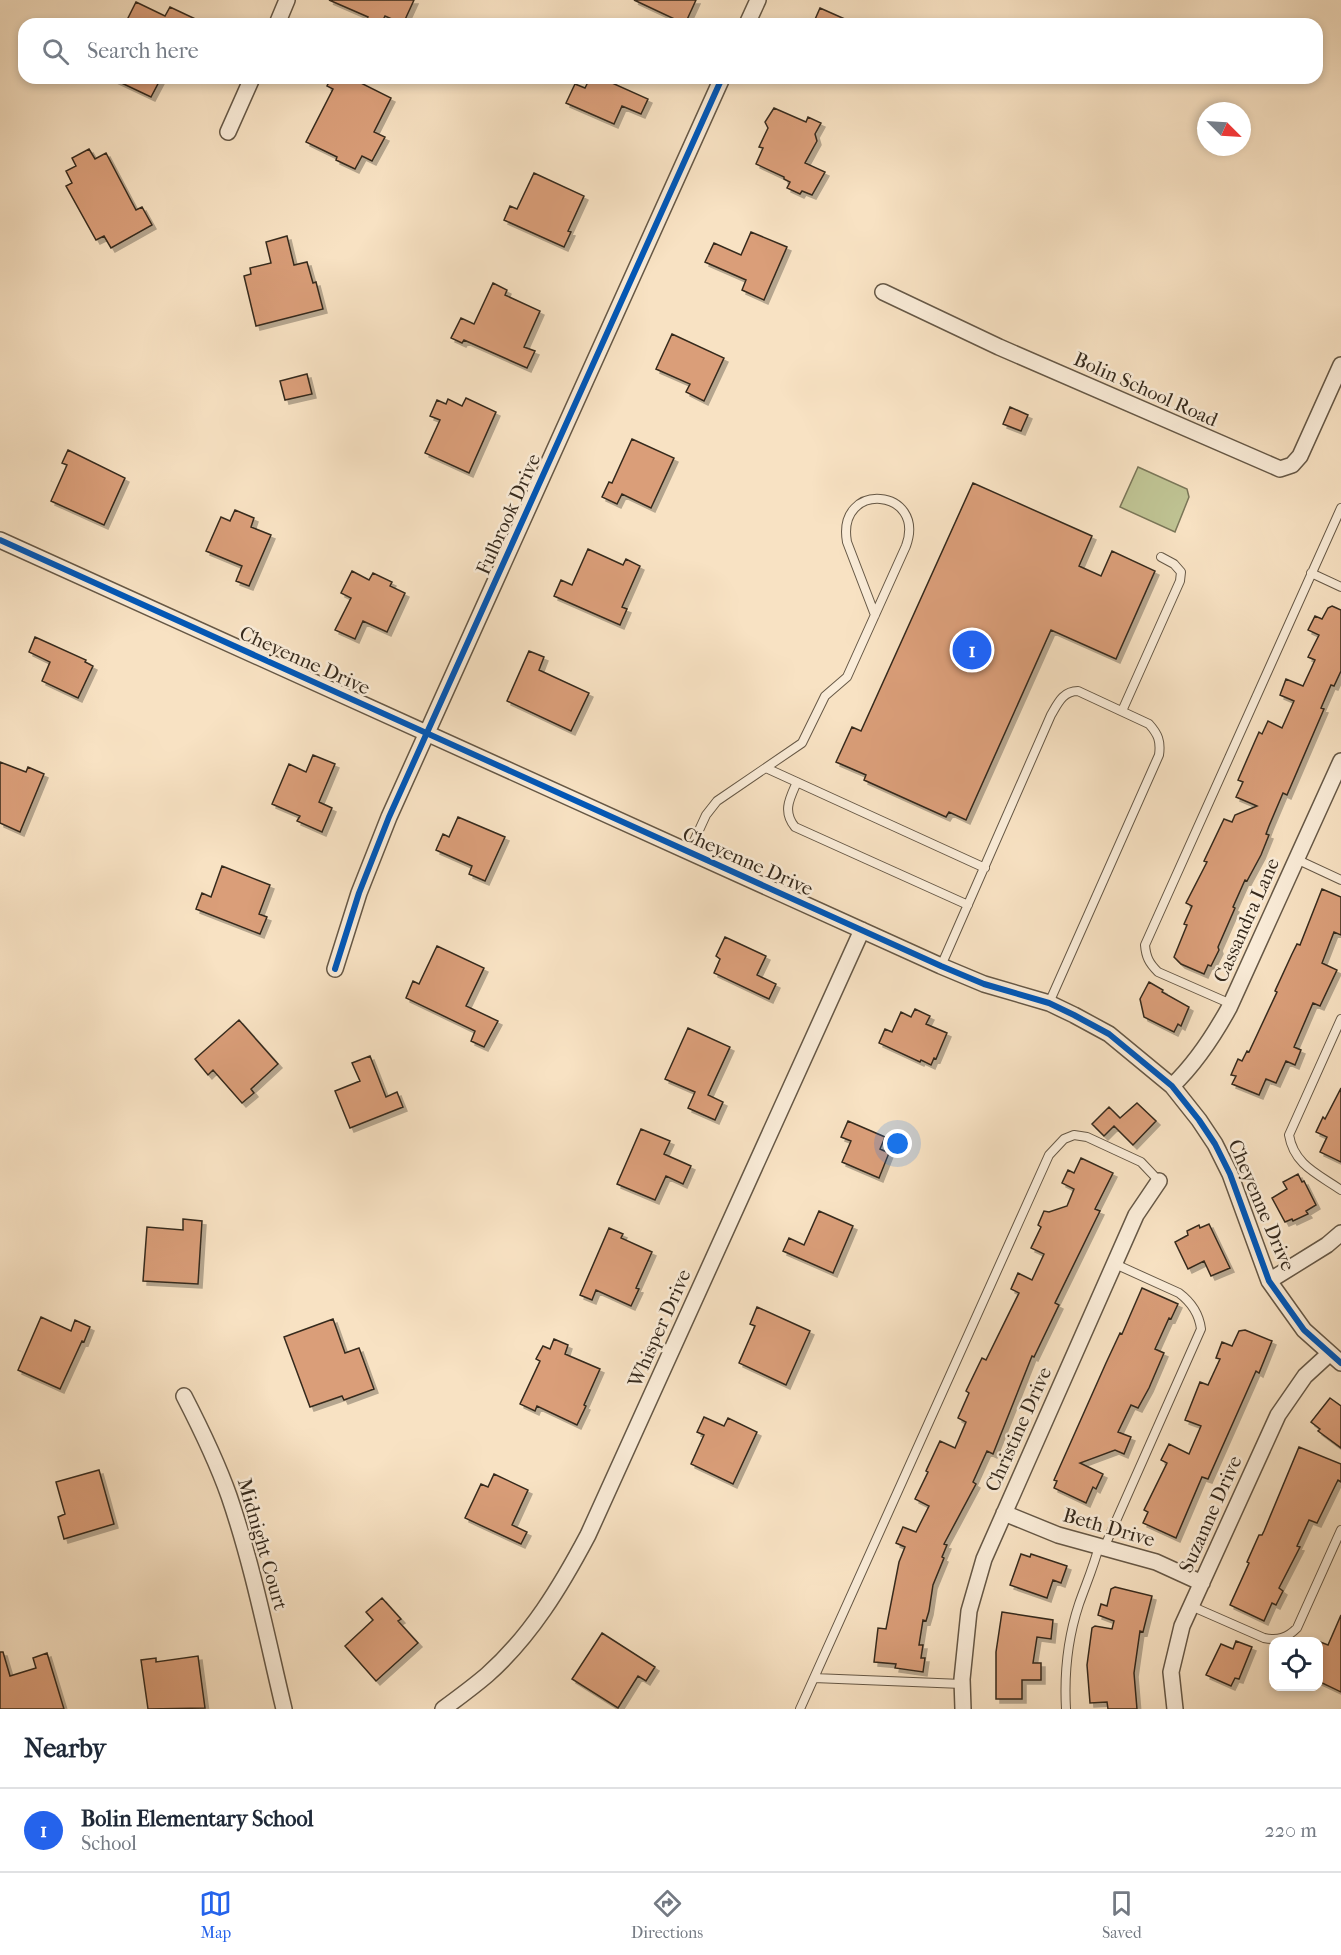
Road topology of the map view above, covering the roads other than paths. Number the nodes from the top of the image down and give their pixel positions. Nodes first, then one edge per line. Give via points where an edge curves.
1 (287, 0) edge
2 (758, 0) edge
3 (280, 18) edge
4 (750, 18) edge
5 (249, 84) edge
6 (719, 84) edge
7 (228, 132) dead end
8 (884, 292) dead end
9 (1341, 365) edge
10 (1341, 508) edge
11 (2, 546) edge
12 (1161, 557) dead end
13 (1311, 573) junction
14 (1341, 587) edge
15 (875, 615) junction
16 (1122, 711) junction
17 (427, 733) junction
18 (1341, 760) edge
19 (766, 768) junction
20 (797, 782) junction
21 (689, 852) junction
22 (1296, 859) junction
23 (985, 868) junction
24 (1341, 880) edge
25 (968, 905) junction
26 (862, 930) junction
27 (941, 966) junction
28 (334, 969) dead end
29 (1049, 1003) junction
30 (1231, 1004) junction
31 (1341, 1019) edge
32 (1172, 1086) junction
33 (1159, 1181) joint
34 (1341, 1190) edge
35 (1341, 1233) edge
36 (1115, 1263) junction
37 (1269, 1281) junction
38 (1335, 1358) edge
39 (184, 1396) dead end
40 (1004, 1512) junction
41 (1341, 1530) edge
42 (1101, 1547) junction
43 (1202, 1583) junction
44 (1191, 1606) junction
45 (814, 1678) junction
46 (962, 1684) junction
47 (284, 1709) edge
48 (443, 1709) edge
49 (800, 1709) edge
50 (963, 1709) edge
51 (1066, 1709) edge
52 (1174, 1709) edge

1 - 3 street
2 - 4 street
5 - 7 street
6 - 17 street, Fulbrook Drive
8 - 9 street, Bolin School Road via 1010,352 1280,469 1292,465 1300,456
10 - 13 lane
11 - 17 street, Cheyenne Drive
12 - 16 lane via 1181,572 1180,581
13 - 14 lane
13 - 30 lane via 1145,945 1149,963 1158,972
15 - 15 lane via 910,536 910,525 900,507 880,498 869,499 852,511 845,532
15 - 19 lane via 846,677 825,696 807,736
16 - 23 lane via 1078,691 1070,691 1060,699
16 - 29 lane via 1149,724 1157,733 1159,755
17 - 21 street, Cheyenne Drive
17 - 28 street, Fulbrook Drive via 374,855
18 - 22 street, Cassandra Lane
19 - 20 lane
19 - 21 lane via 717,801
20 - 23 lane
20 - 25 lane via 787,806 795,827
21 - 26 street, Cheyenne Drive
22 - 24 lane
22 - 30 street, Cassandra Lane
23 - 25 lane
25 - 27 lane
26 - 27 street, Cheyenne Drive
26 - 48 street, Whisper Drive via 572,1566 512,1651
27 - 29 street, Cheyenne Drive via 984,984
29 - 32 street, Cheyenne Drive via 1109,1034
30 - 32 street, Cassandra Lane via 1192,1067
31 - 34 lane via 1289,1135 1300,1161
32 - 37 street, Cheyenne Drive via 1199,1120 1230,1174
33 - 36 street, Christine Drive via 1136,1215
33 - 45 lane via 1141,1162 1087,1137 1064,1138 1049,1155
35 - 37 street
36 - 40 street, Christine Drive
36 - 42 lane via 1187,1299 1201,1329
37 - 38 street, Cheyenne Drive via 1304,1330
38 - 43 street, Suzanne Drive via 1305,1376 1278,1415
39 - 47 street, Midnight Court via 228,1493 241,1532
40 - 42 street, Beth Drive via 1058,1535
40 - 46 street, Christine Drive via 984,1559 969,1611
41 - 44 lane via 1297,1628 1282,1639 1264,1638
42 - 43 street, Beth Drive via 1156,1562
42 - 51 lane via 1068,1649
43 - 44 street, Suzanne Drive
44 - 52 street, Suzanne Drive via 1171,1672
45 - 46 lane
45 - 49 lane
46 - 50 street, Christine Drive

